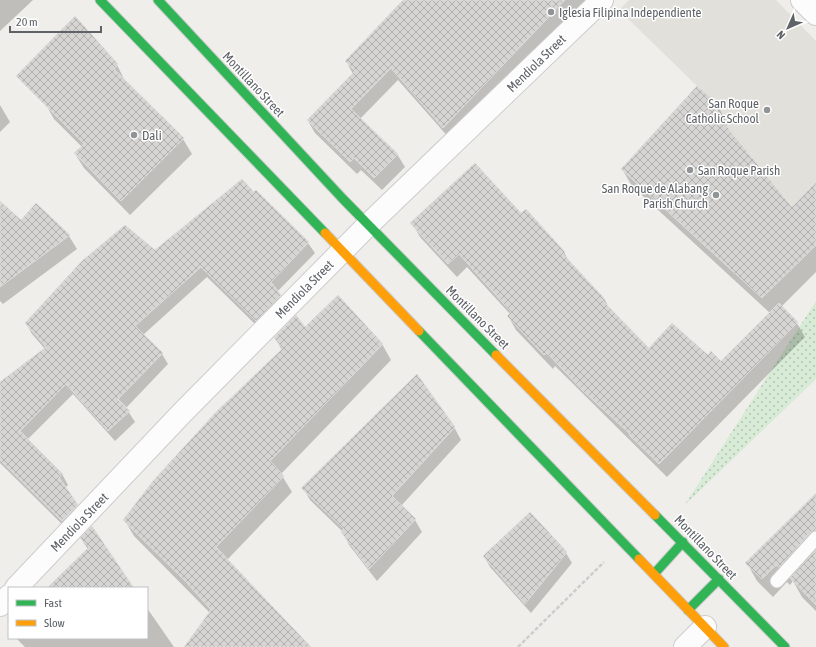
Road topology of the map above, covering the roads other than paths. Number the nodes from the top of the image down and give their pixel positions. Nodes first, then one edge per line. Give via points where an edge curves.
1 (100, 0) edge
2 (158, 0) edge
3 (602, 0) edge
4 (802, 0) edge
5 (816, 14) edge
6 (368, 225) junction
7 (342, 251) junction
8 (816, 538) edge
9 (684, 542) junction
10 (654, 574) junction
11 (719, 579) junction
12 (777, 581) dead end
13 (17, 587) edge
14 (8, 597) edge
15 (0, 605) edge
16 (688, 610) junction
17 (705, 627) junction
18 (685, 647) edge
19 (724, 647) edge
20 (785, 647) edge

1 - 7 main road
2 - 6 main road, Montillano Street
3 - 6 street, Mendiola Street
4 - 5 street
6 - 7 street, Mendiola Street
6 - 9 main road, Montillano Street
7 - 10 main road
7 - 13 street, Mendiola Street via 183,412
8 - 12 lane
9 - 10 main road
9 - 11 main road, Montillano Street
10 - 16 main road
11 - 16 main road
11 - 20 main road, Montillano Street
14 - 15 street
16 - 17 main road
17 - 18 street
17 - 19 main road

